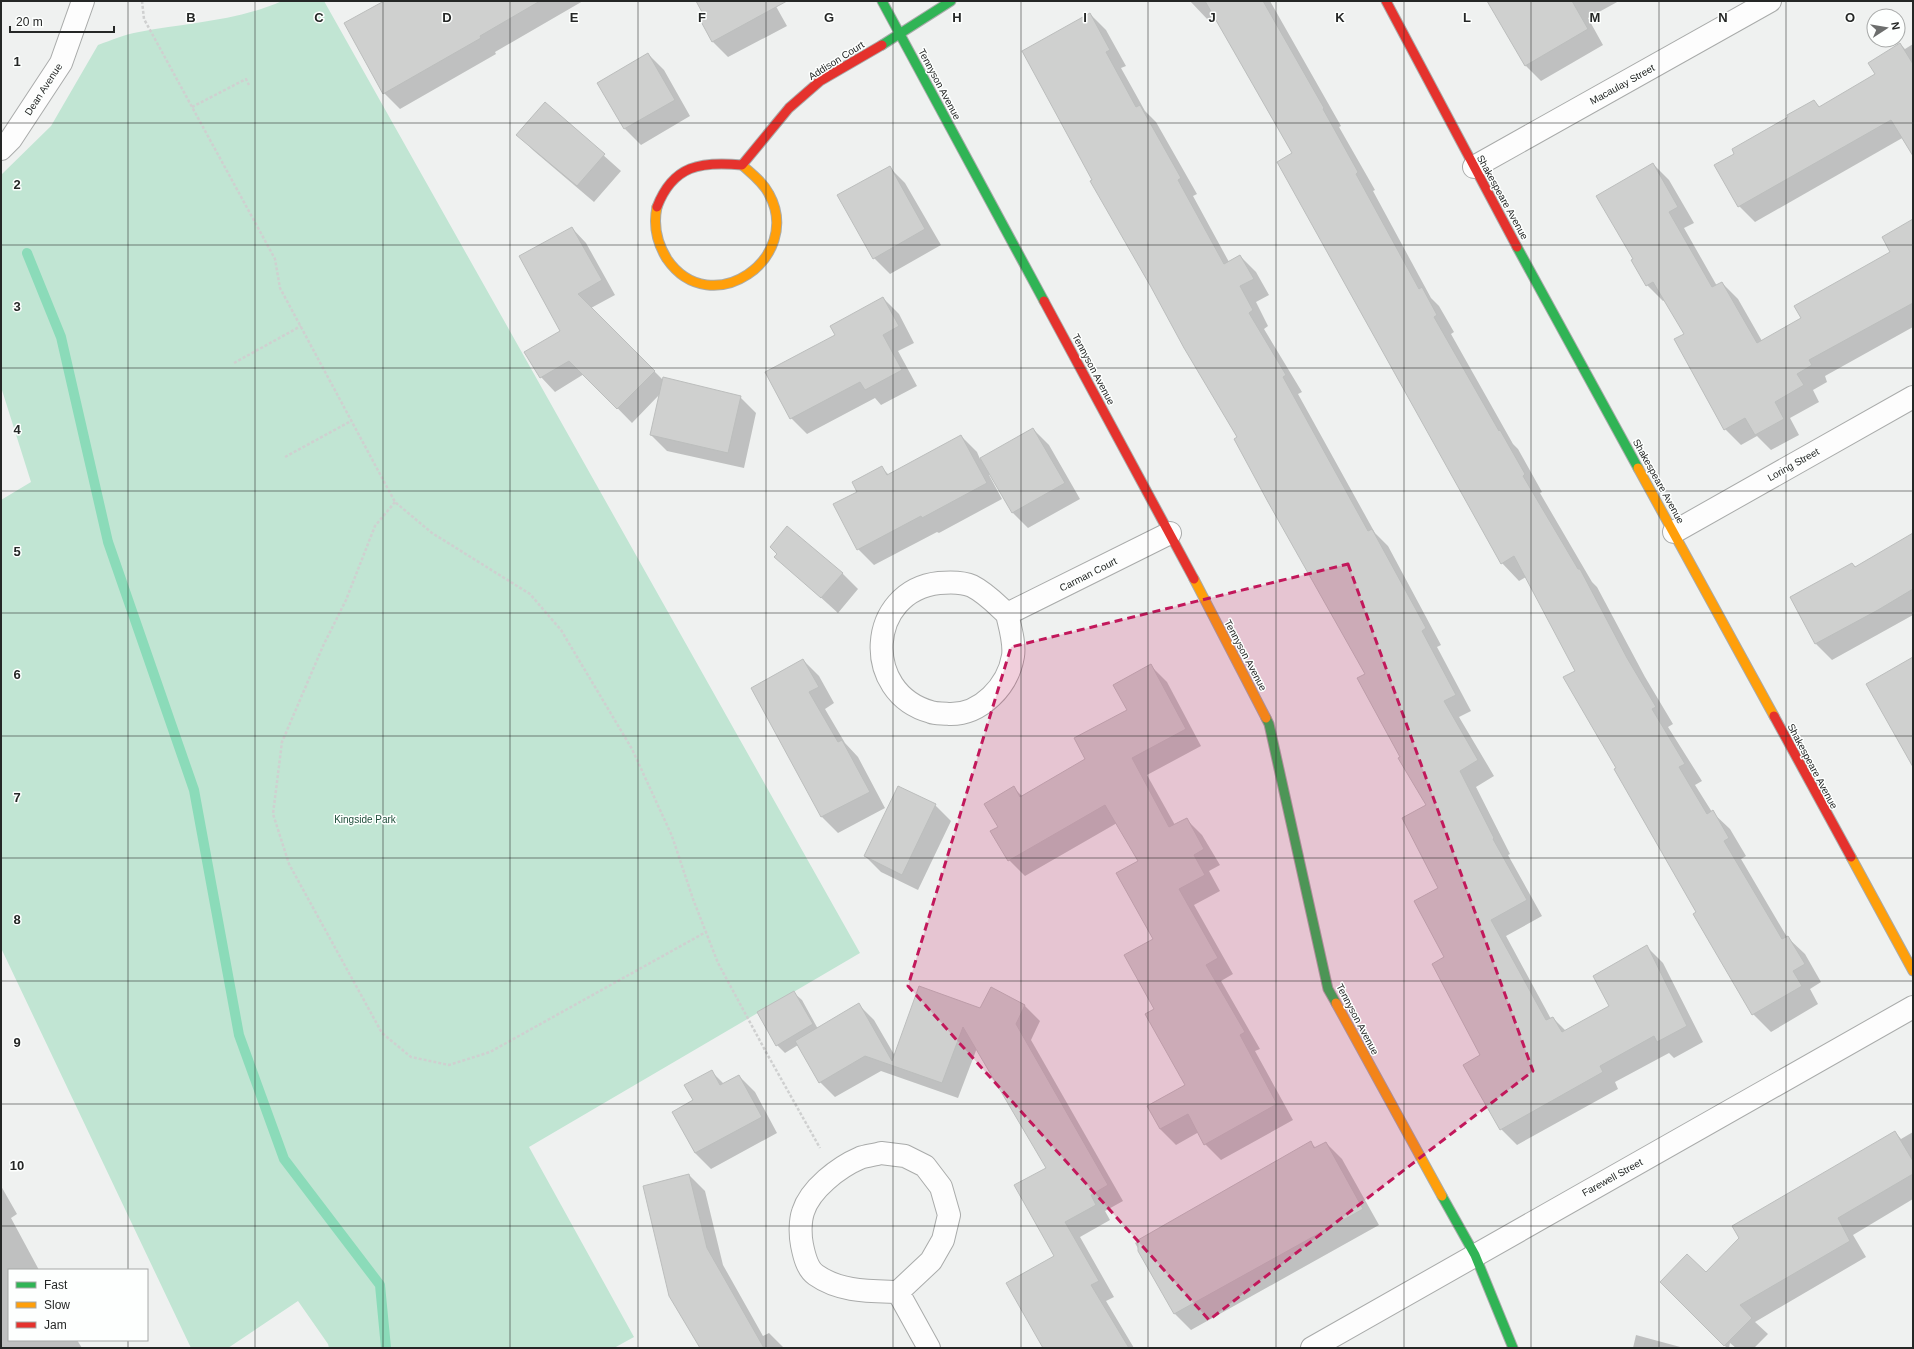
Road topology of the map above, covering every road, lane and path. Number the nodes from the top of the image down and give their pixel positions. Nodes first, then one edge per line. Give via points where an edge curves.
1 (83, 1) edge
2 (142, 1) edge
3 (882, 1) edge
4 (951, 1) edge
5 (1386, 1) edge
6 (1770, 1) edge
7 (899, 32) junction
8 (249, 85) dead end
9 (192, 107) junction
10 (1, 149) edge
11 (742, 165) junction
12 (1474, 167) junction
13 (301, 326) junction
14 (234, 362) dead end
15 (1913, 397) edge
16 (351, 421) junction
17 (286, 457) dead end
18 (395, 502) junction
19 (1674, 532) junction
20 (1170, 533) junction
21 (1007, 614) junction
22 (706, 932) junction
23 (1913, 971) edge
24 (1913, 1007) edge
25 (834, 1173) junction
26 (1475, 1255) junction
27 (898, 1292) junction
28 (929, 1348) edge
29 (1312, 1348) edge
30 (1514, 1348) edge

1 - 10 street, Dean Avenue via 61,63 11,139
2 - 9 path via 144,19
3 - 7 street, Tennyson Avenue
4 - 7 street, Addison Court
5 - 12 street, Shakespeare Avenue
6 - 12 street, Macaulay Street
7 - 11 street, Addison Court via 858,60 820,81 790,108
7 - 20 street, Tennyson Avenue
8 - 9 path via 246,78
9 - 13 path via 275,259 280,288
11 - 11 street via 770,195 776,214 776,233 770,252 758,267 743,279 724,285 705,284 687,278 672,266 660,248 655,228 657,207 666,188 681,173 701,164
12 - 19 street, Shakespeare Avenue
13 - 14 path
13 - 16 path
15 - 19 street, Loring Street
16 - 17 path
16 - 18 path
18 - 22 path via 432,533 530,594 561,630 632,749 672,836
18 - 22 path via 375,526 346,600 323,646 282,742 272,814 290,864 382,1033 411,1057 449,1065 490,1052
19 - 23 street, Shakespeare Avenue
20 - 21 street, Carman Court
20 - 26 street, Tennyson Avenue via 1269,724 1328,988
21 - 21 street via 989,596 970,586 950,582 928,584 909,593 894,608 884,627 880,648 884,669 894,689 911,704 932,713 954,714 975,708 994,695 1006,677 1013,655
22 - 25 path via 718,964
24 - 26 street, Farewell Street
25 - 27 street via 817,1188 803,1211 801,1236 804,1257 814,1274 831,1284 859,1291
25 - 27 street via 860,1158 881,1153 905,1156 925,1166 941,1187 949,1215 943,1240 931,1261
26 - 29 street, Farewell Street
26 - 30 street, Tennyson Avenue
27 - 28 street

